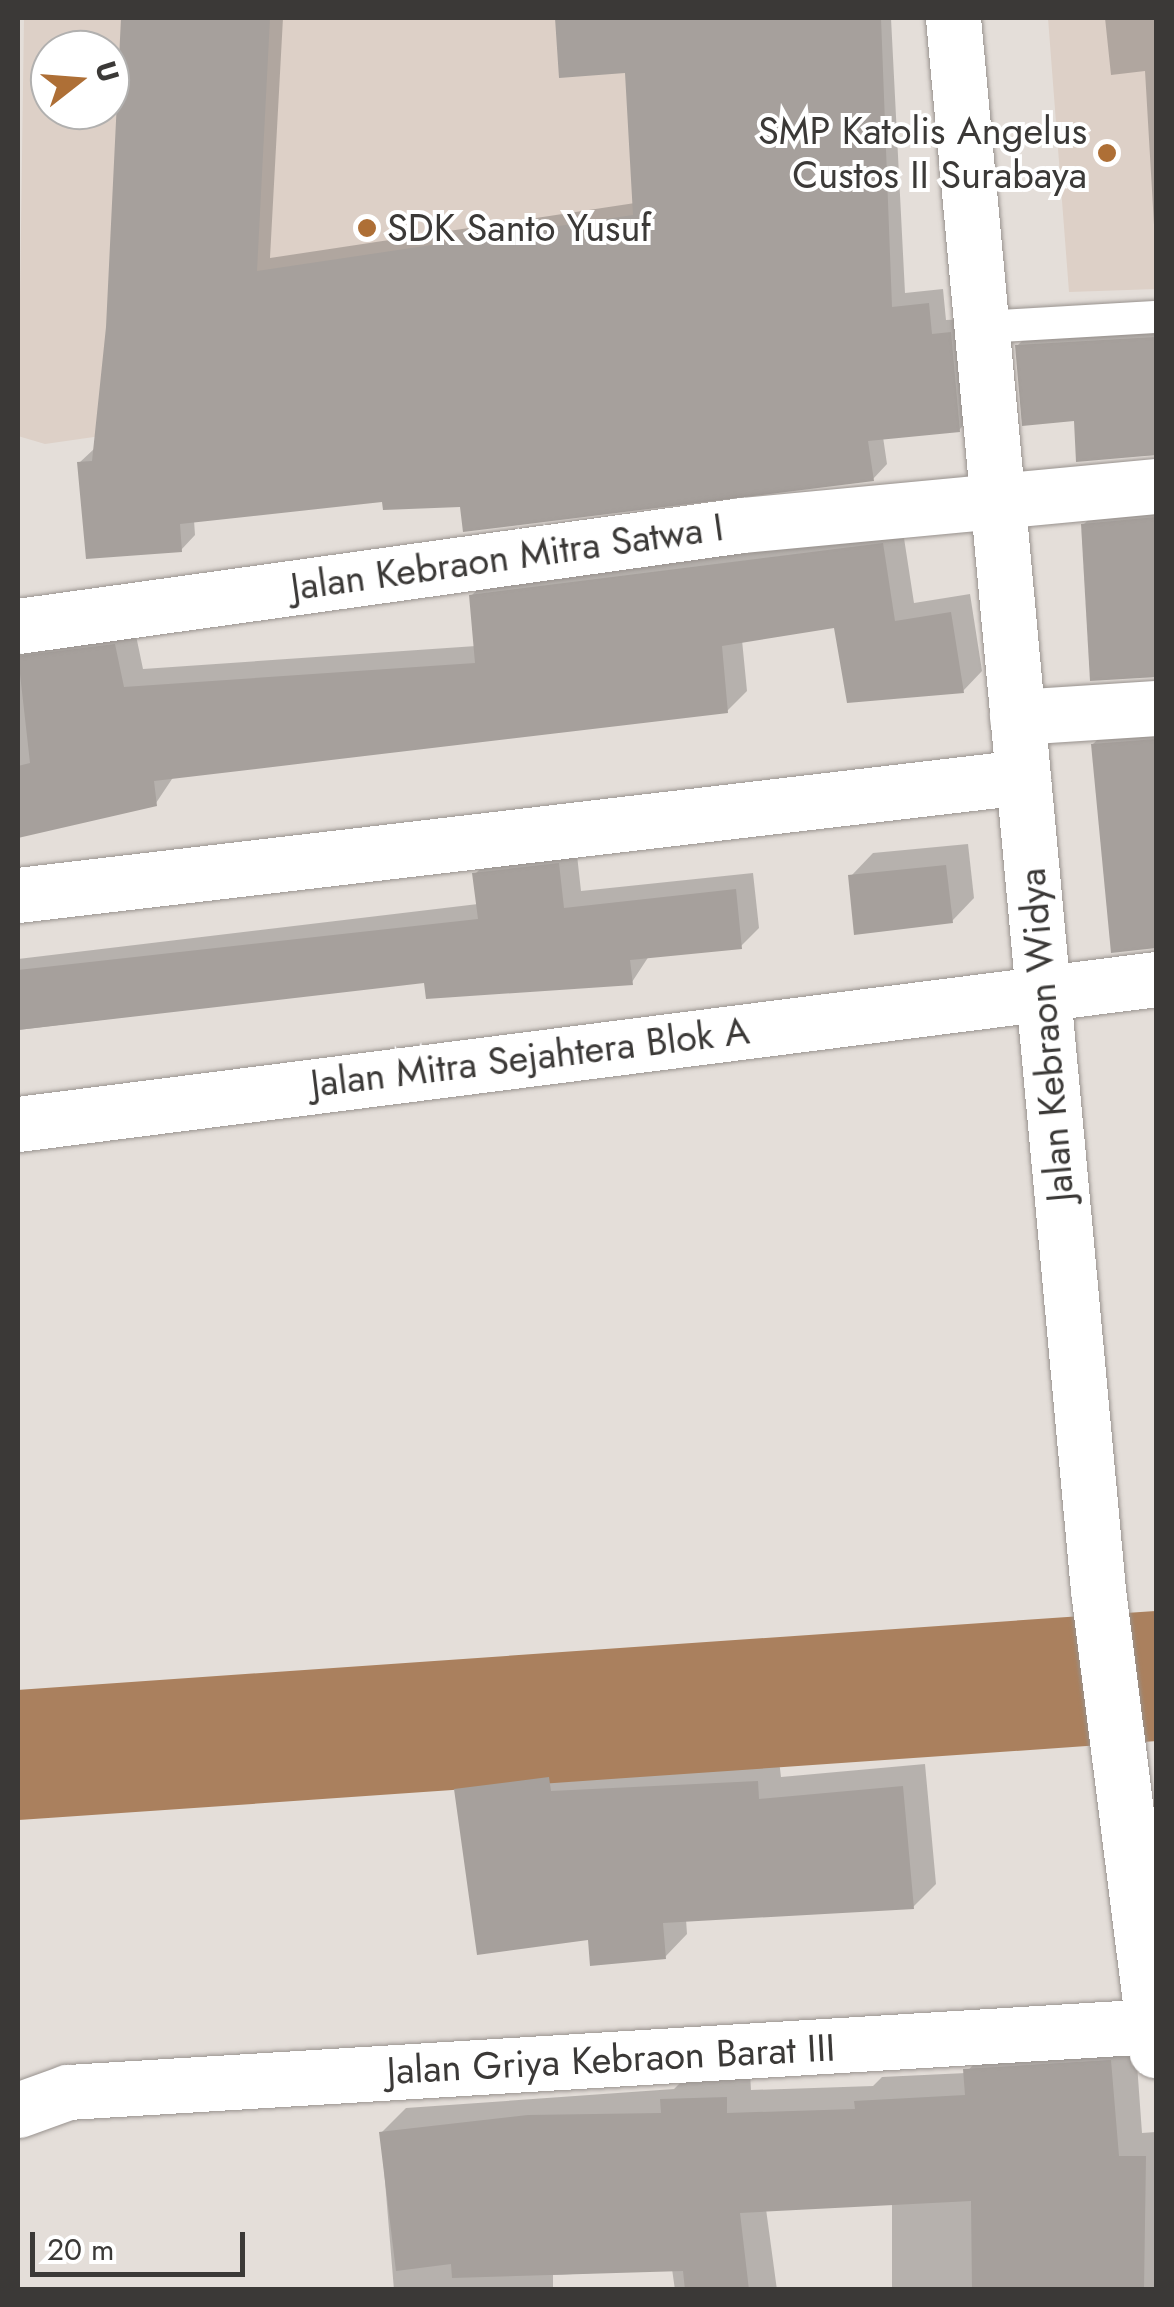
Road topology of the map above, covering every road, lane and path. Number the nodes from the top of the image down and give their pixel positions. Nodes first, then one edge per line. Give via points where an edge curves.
1 (953, 18) edge
2 (1156, 316) edge
3 (982, 326) junction
4 (1156, 486) edge
5 (997, 499) junction
6 (18, 626) edge
7 (1156, 708) edge
8 (1017, 718) junction
9 (1023, 777) junction
10 (18, 896) edge
11 (1156, 979) edge
12 (1042, 990) junction
13 (18, 1124) edge
14 (1144, 1819) edge
15 (1155, 2038) edge
16 (18, 2110) edge

1 - 3 street, Jalan Kebraon Widya
2 - 3 lane
3 - 5 street, Jalan Kebraon Widya
4 - 5 street, Jalan Kebraon Mitra Satwa I
5 - 6 street, Jalan Kebraon Mitra Satwa I via 742,524
5 - 8 street, Jalan Kebraon Widya
7 - 8 street
8 - 9 street, Jalan Kebraon Widya
9 - 10 street
9 - 12 street, Jalan Kebraon Widya
11 - 12 street, Jalan Mitra Sejahtera Blok A
12 - 13 street, Jalan Mitra Sejahtera Blok A
12 - 14 street, Jalan Kebraon Widya via 1098,1590 1122,1747
14 - 15 street, Jalan Kebraon Widya
15 - 16 street, Jalan Griya Kebraon Barat III via 68,2092

